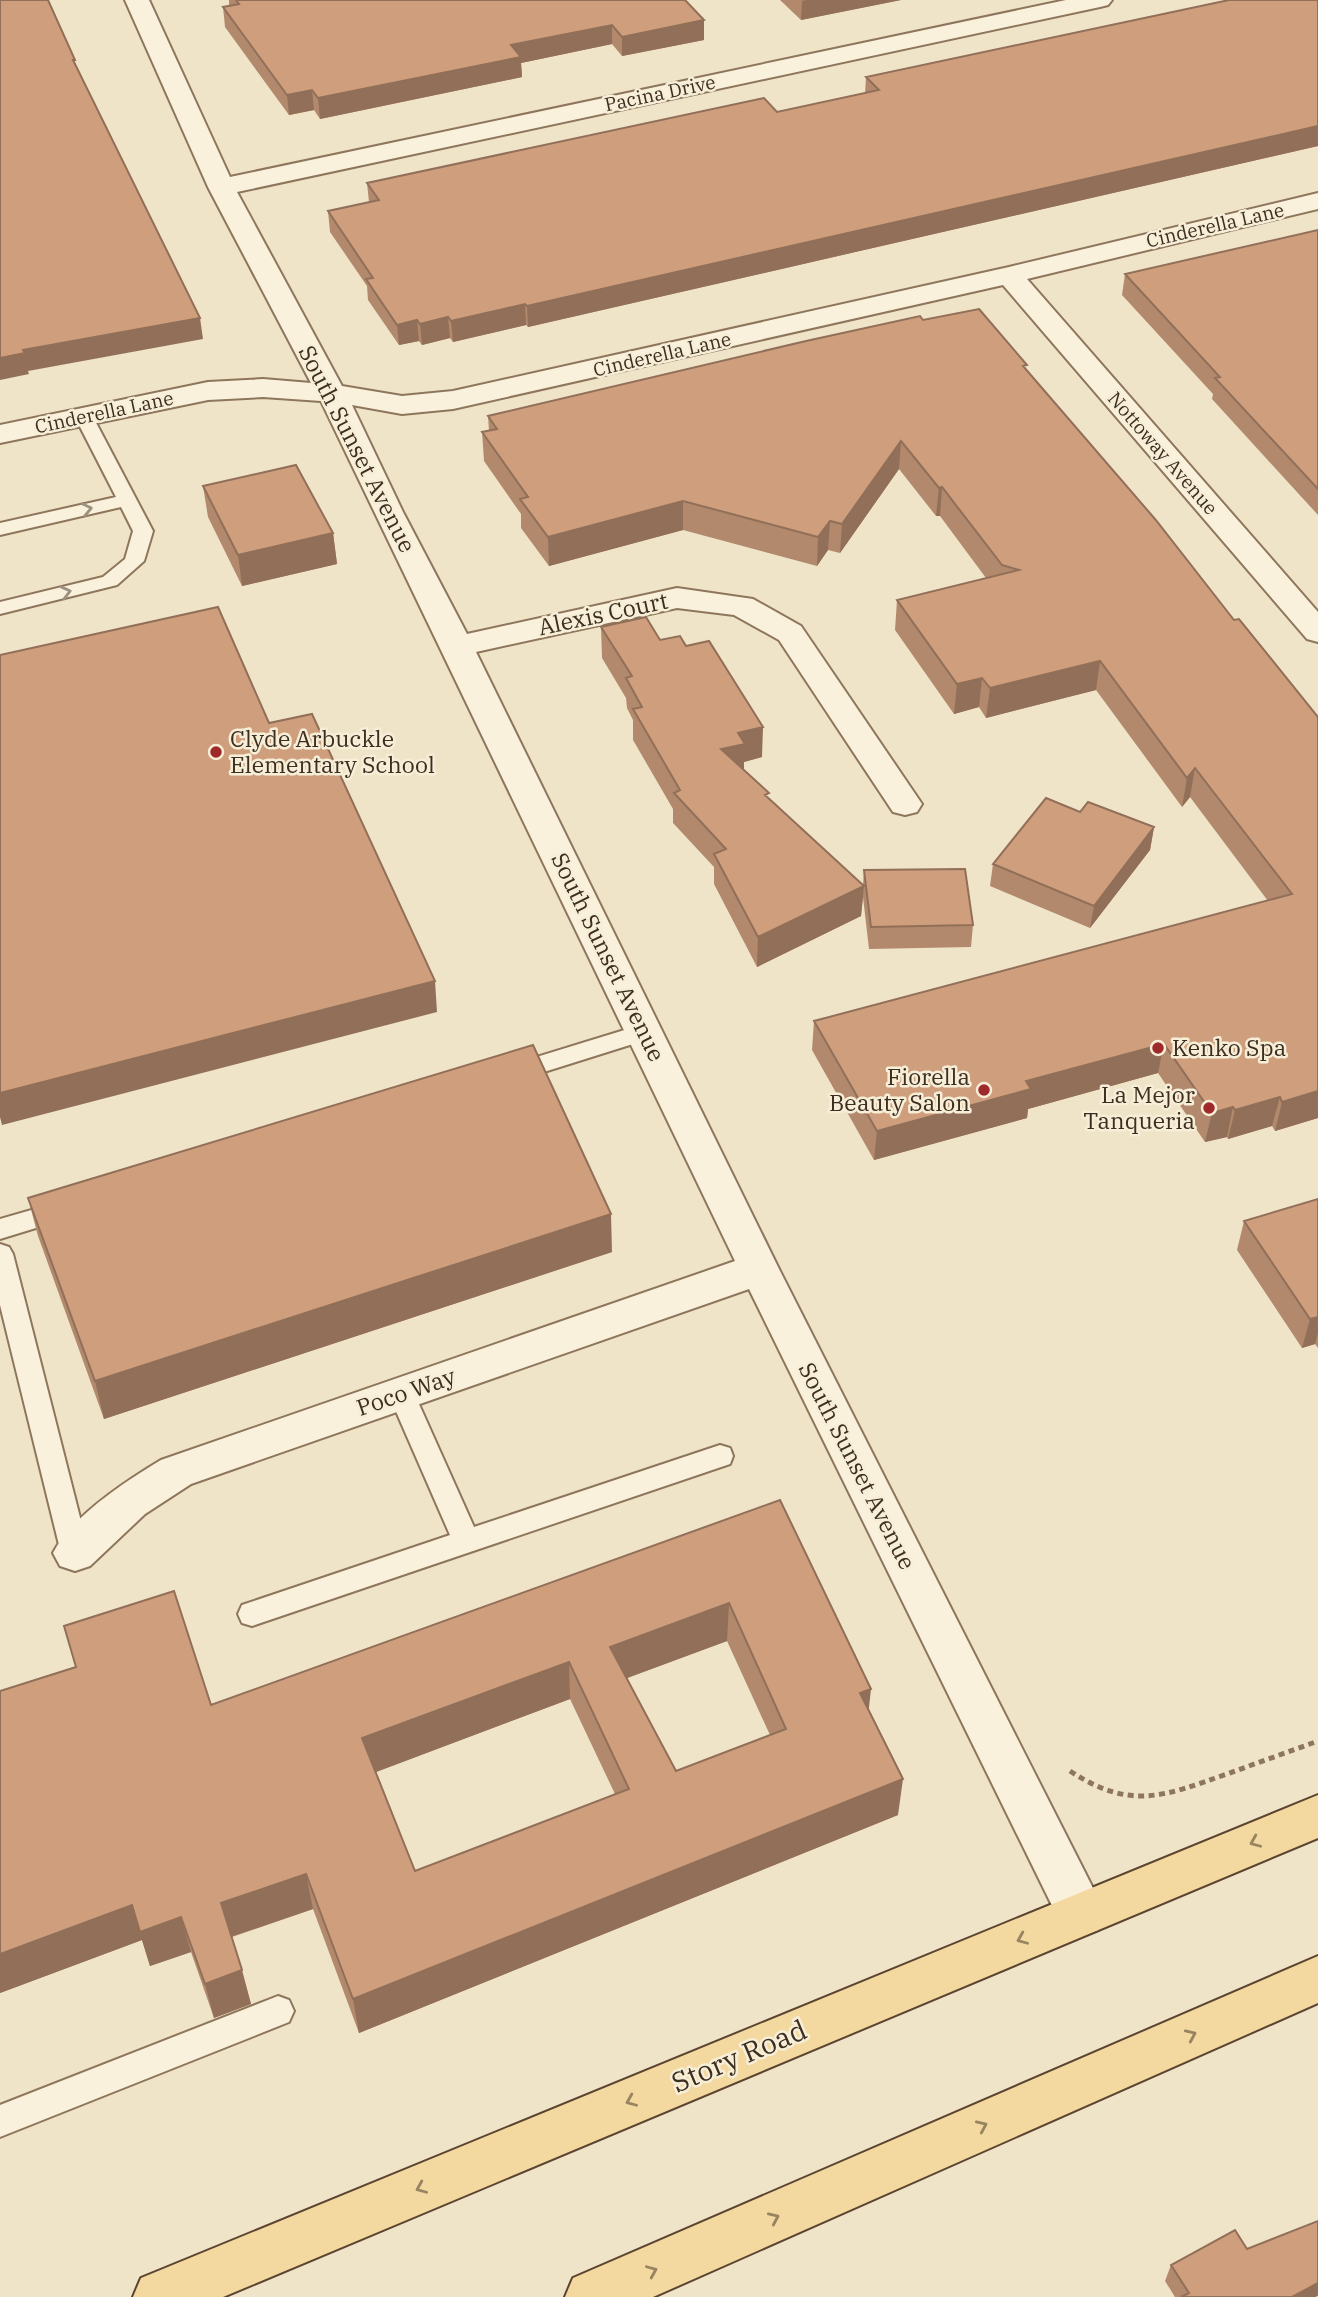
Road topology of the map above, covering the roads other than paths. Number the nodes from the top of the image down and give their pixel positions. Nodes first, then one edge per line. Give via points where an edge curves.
1 (137, 0) edge
2 (1100, 0) edge
3 (220, 187) junction
4 (1318, 201) edge
5 (1009, 275) junction
6 (332, 393) junction
7 (84, 417) junction
8 (0, 434) edge
9 (127, 500) junction
10 (0, 529) edge
11 (0, 608) edge
12 (1318, 632) edge
13 (457, 646) junction
14 (905, 804) dead end
15 (644, 1032) junction
16 (487, 1080) edge
17 (92, 1201) edge
18 (0, 1229) edge
19 (0, 1254) edge
20 (759, 1269) junction
21 (401, 1393) junction
22 (720, 1456) dead end
23 (467, 1542) junction
24 (75, 1553) joint
25 (252, 1614) dead end
26 (1318, 1816) edge
27 (1081, 1914) junction
28 (1318, 1979) edge
29 (278, 2011) dead end
30 (0, 2121) edge
31 (160, 2297) edge
32 (592, 2297) edge

1 - 3 street, South Sunset Avenue
2 - 3 street, Pacina Drive
3 - 6 street, South Sunset Avenue
4 - 5 street, Cinderella Lane
5 - 6 street, Cinderella Lane via 453,400 402,405
5 - 12 street, Nottoway Avenue
6 - 7 street, Cinderella Lane via 263,388 208,391
6 - 13 street, South Sunset Avenue
7 - 8 street, Cinderella Lane
7 - 9 lane
10 -> 9 lane
11 -> 9 lane via 110,581 134,561 143,531
13 - 14 street, Alexis Court via 677,598 742,606 790,633
13 - 15 street, South Sunset Avenue
15 - 16 lane
15 - 20 street, South Sunset Avenue
17 - 18 lane
19 - 24 lane
20 - 21 street, Poco Way
20 - 27 street, South Sunset Avenue
21 - 23 lane
21 - 24 street, Poco Way via 176,1472 130,1502
22 - 23 lane
23 - 25 lane
26 -> 27 main road, Story Road
27 -> 31 main road, Story Road
32 -> 28 main road
29 - 30 lane

